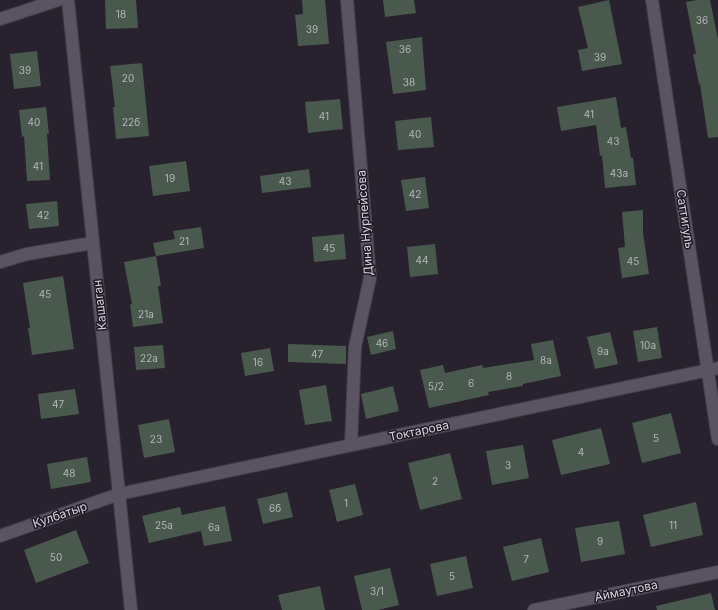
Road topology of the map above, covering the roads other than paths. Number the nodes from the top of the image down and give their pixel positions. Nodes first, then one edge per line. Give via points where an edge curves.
1 (58, 0) edge
2 (68, 0) edge
3 (347, 0) edge
4 (652, 0) edge
5 (0, 19) edge
6 (93, 243) junction
7 (0, 262) edge
8 (713, 369) edge
9 (718, 439) edge
10 (351, 445) junction
11 (120, 494) junction
12 (0, 536) edge
13 (718, 572) edge
14 (132, 610) edge
15 (534, 610) edge

1 - 5 street
2 - 6 street, Кашаган
3 - 10 street, Дина Нурпейсова via 370,278 355,347
4 - 8 street, Саттигуль
6 - 7 street via 27,254
6 - 11 street, Кашаган
8 - 9 street, Саттигуль
8 - 10 street, Токтарова
10 - 11 street, Токтарова
11 - 12 street, Кулбатыр
11 - 14 street, Кашаган
13 - 15 street, Аймаутова

